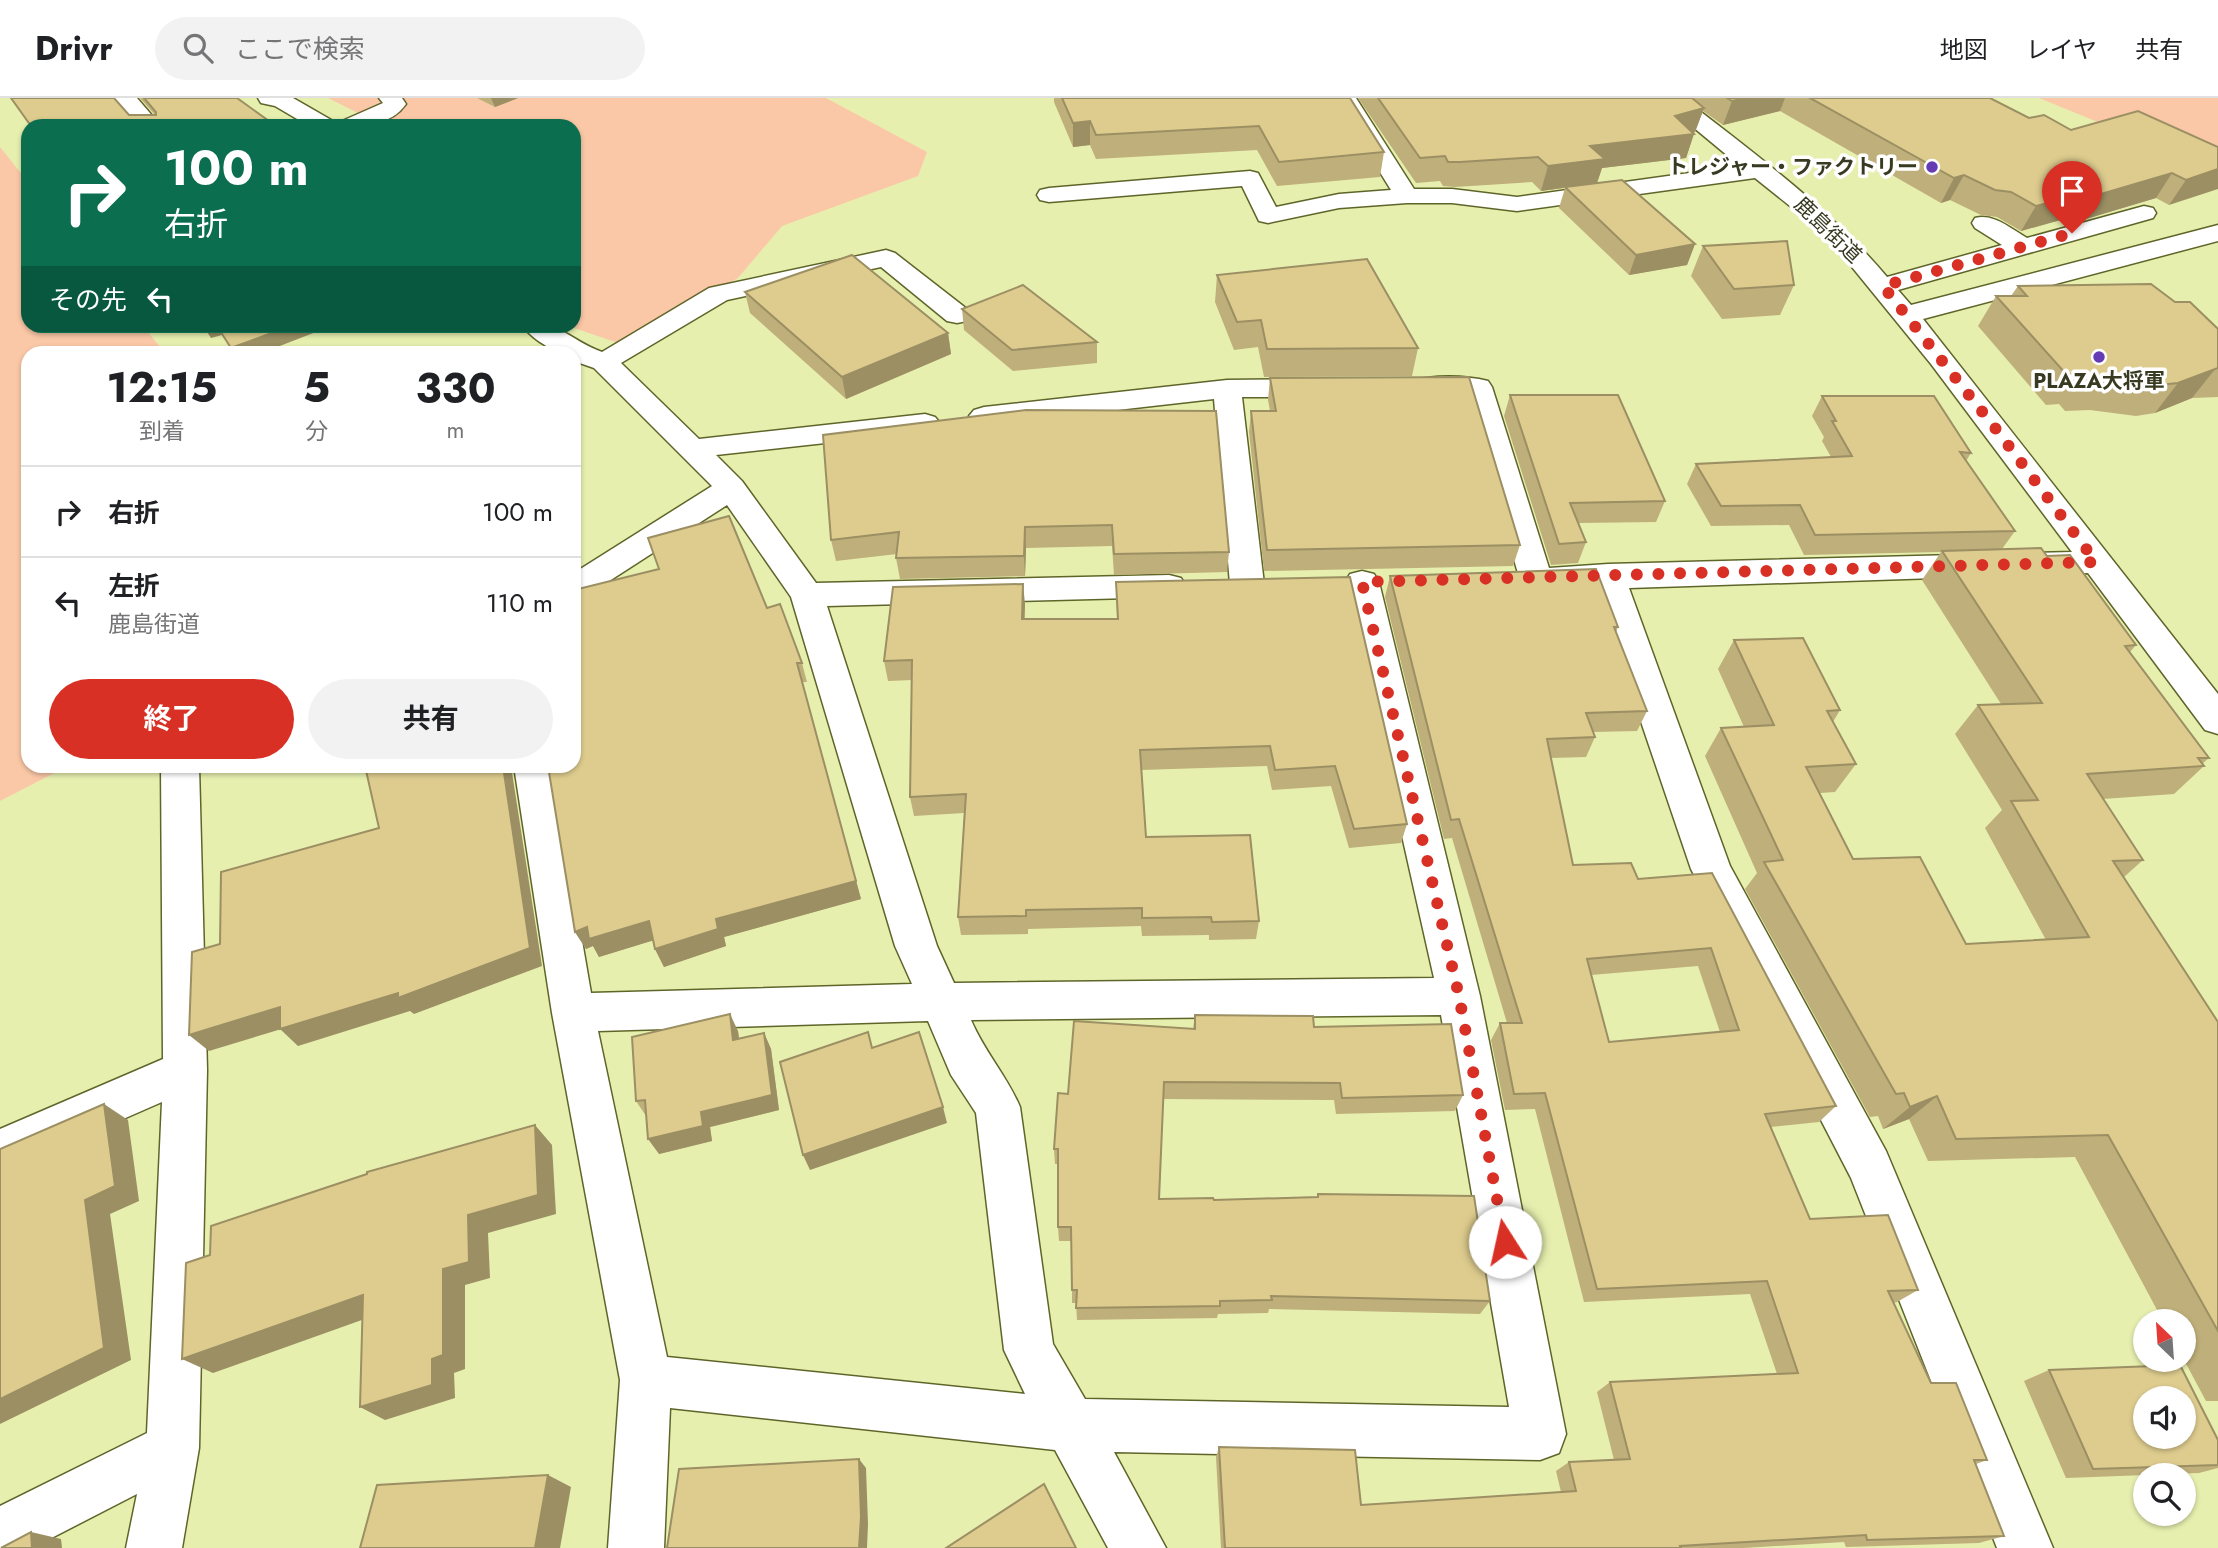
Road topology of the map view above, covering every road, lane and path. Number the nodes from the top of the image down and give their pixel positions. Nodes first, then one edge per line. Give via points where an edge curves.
1 (125, 98) edge
2 (390, 98) edge
3 (1345, 98) edge
4 (1669, 98) edge
5 (280, 99) edge
6 (144, 119) edge
7 (313, 119) edge
8 (366, 119) edge
9 (1760, 170) junction
10 (1049, 195) dead end
11 (1407, 196) junction
12 (2144, 213) edge
13 (1977, 217) dead end
14 (2218, 233) edge
15 (2024, 247) junction
16 (1883, 286) junction
17 (957, 315) dead end
18 (1905, 315) junction
19 (548, 333) edge
20 (567, 346) edge
21 (581, 354) edge
22 (604, 362) junction
23 (1394, 387) edge
24 (1353, 388) edge
25 (1227, 389) junction
26 (690, 449) junction
27 (731, 488) junction
28 (2096, 562) junction
29 (1608, 575) junction
30 (1363, 582) dead end
31 (581, 584) edge
32 (807, 595) junction
33 (2218, 720) edge
34 (180, 773) edge
35 (534, 773) edge
36 (1459, 996) junction
37 (941, 1002) junction
38 (573, 1013) junction
39 (185, 1070) junction
40 (0, 1151) edge
41 (646, 1380) junction
42 (1069, 1425) junction
43 (173, 1448) junction
44 (0, 1535) edge
45 (153, 1548) edge
46 (636, 1548) edge
47 (1138, 1548) edge
48 (2025, 1548) edge

1 - 6 street
2 - 8 street via 395,104
3 - 11 street
4 - 9 street, 鹿島街道
5 - 7 street
9 - 11 street via 1517,204
9 - 16 street, 鹿島街道 via 1814,213
10 - 11 street via 1250,178 1268,216 1339,201
12 - 15 street
13 - 15 street
14 - 18 street
15 - 16 street
16 - 18 street, 鹿島街道
17 - 22 street via 886,258 718,293
18 - 28 street, 鹿島街道
19 - 20 street
21 - 22 street
22 - 26 street
23 - 29 street via 1478,387 1523,580
24 - 25 street
25 - 26 street
25 - 32 street via 1236,584
26 - 27 street
27 - 31 street
27 - 32 street
28 - 29 street
28 - 33 street, 鹿島街道
29 - 48 street via 1711,869 1870,1167
30 - 36 street
32 - 37 street via 916,946
34 - 39 street
35 - 38 street
36 - 37 street
36 - 42 street via 1540,1434
37 - 38 street
37 - 42 street via 967,1061 998,1107 1029,1349
38 - 41 street
39 - 40 street
39 - 43 street
41 - 42 street
41 - 46 street
42 - 47 street
43 - 44 street
43 - 45 street

